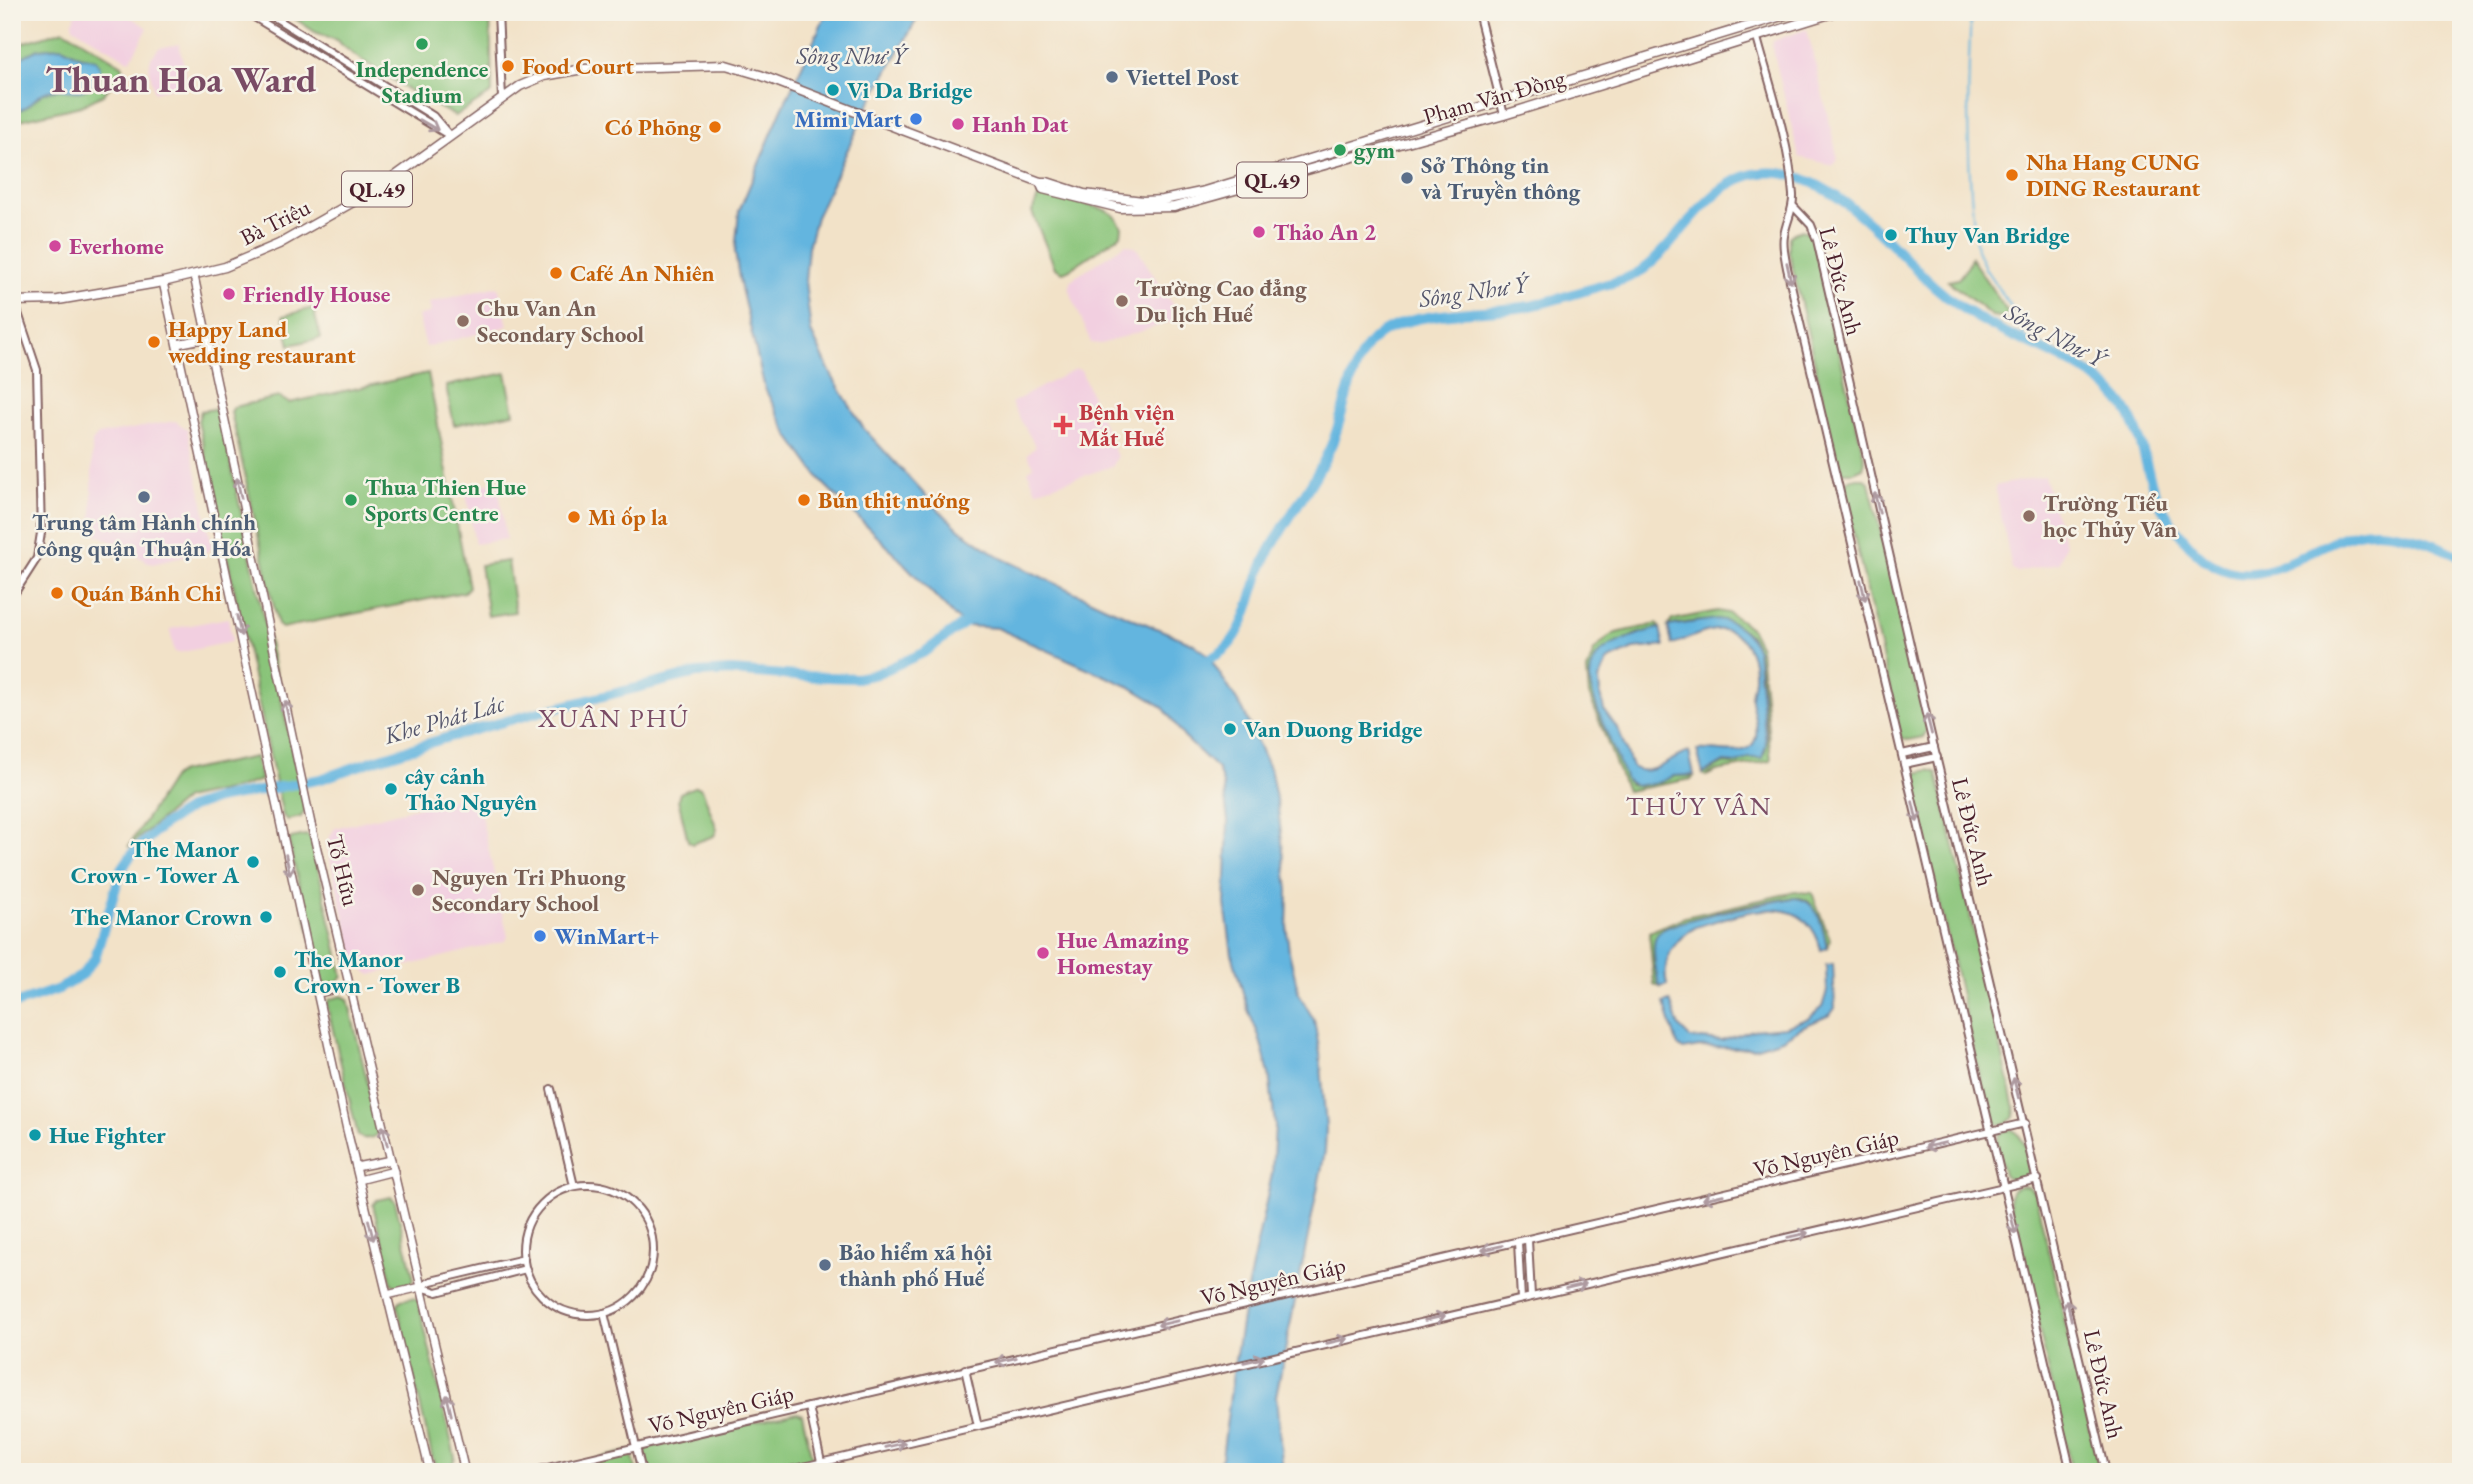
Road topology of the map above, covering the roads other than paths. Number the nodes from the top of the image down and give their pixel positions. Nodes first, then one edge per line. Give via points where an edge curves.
1 (246, 12) edge
2 (266, 12) edge
3 (498, 12) edge
4 (1478, 12) edge
5 (1795, 12) edge
6 (1836, 12) edge
7 (1757, 38) junction
8 (331, 52) junction
9 (326, 61) junction
10 (502, 98) junction
11 (1501, 103) junction
12 (1504, 115) junction
13 (900, 129) joint
14 (450, 136) junction
15 (1040, 183) junction
16 (1794, 207) junction
17 (194, 276) junction
18 (163, 282) junction
19 (13, 301) edge
20 (207, 338) junction
21 (177, 344) junction
22 (12, 597) edge
23 (1934, 747) junction
24 (1902, 754) junction
25 (1937, 757) junction
26 (1904, 764) junction
27 (349, 986) junction
28 (317, 993) junction
29 (551, 1089) dead end
30 (2025, 1123) junction
31 (1991, 1132) junction
32 (391, 1160) junction
33 (356, 1167) junction
34 (394, 1171) junction
35 (2038, 1179) junction
36 (359, 1180) junction
37 (574, 1186) junction
38 (2004, 1187) junction
39 (1528, 1240) junction
40 (1518, 1242) junction
41 (524, 1259) junction
42 (497, 1265) junction
43 (526, 1269) junction
44 (459, 1274) junction
45 (499, 1276) junction
46 (461, 1286) junction
47 (421, 1287) junction
48 (387, 1295) junction
49 (1531, 1296) junction
50 (1521, 1298) junction
51 (604, 1313) junction
52 (965, 1369) junction
53 (808, 1407) junction
54 (978, 1426) junction
55 (636, 1446) junction
56 (821, 1462) junction
57 (430, 1472) edge
58 (465, 1472) edge
59 (530, 1472) edge
60 (642, 1472) edge
61 (781, 1472) edge
62 (2071, 1472) edge
63 (2106, 1472) edge

1 - 9 street
2 - 8 street
3 - 10 street
4 - 11 street
5 - 11 main road, Phạm Văn Đồng / QL.49
6 - 7 main road, Phạm Văn Đồng / QL.49
7 - 12 main road, Phạm Văn Đồng / QL.49
7 - 16 street, Lê Đức Anh via 1789,164
8 - 9 street
8 - 14 street via 433,116
9 -> 14 street
10 - 13 main road, Bà Triệu / QL.49 via 544,76 583,69 726,65
10 - 14 main road, Bà Triệu / QL.49
11 - 12 street
11 - 15 main road, Phạm Văn Đồng / QL.49 via 1163,200 1120,200
12 - 15 main road, Phạm Văn Đồng / QL.49 via 1174,206 1120,208 1043,188
13 - 15 main road, Phạm Văn Đồng / QL.49
14 - 17 main road, Bà Triệu / QL.49 via 383,185 279,244
23 -> 16 street, Lê Đức Anh via 1817,240 1811,225
16 -> 24 street, Lê Đức Anh via 1784,234 1787,268
17 - 18 main road, Bà Triệu / QL.49
17 - 20 main road, Tố Hữu
18 - 19 main road, Bà Triệu / QL.49 via 58,300
18 - 21 main road
19 - 22 street via 37,370 41,533 37,558
20 - 21 main road
27 -> 20 main road, Tố Hữu
21 -> 28 main road
23 - 24 street
23 - 25 street, Lê Đức Anh
24 - 26 street, Lê Đức Anh
25 - 26 street
30 -> 25 street, Lê Đức Anh
26 -> 31 street, Lê Đức Anh
27 - 28 main road
32 -> 27 main road, Tố Hữu
28 - 33 main road
29 - 37 street
30 - 31 street, Võ Nguyên Giáp
30 - 35 street, Lê Đức Anh
31 - 38 street, Lê Đức Anh
31 -> 39 street, Võ Nguyên Giáp
32 - 33 main road
32 - 34 main road, Tố Hữu
33 - 36 main road
34 - 36 main road
34 - 47 main road, Tố Hữu
35 - 38 street
63 -> 35 street, Lê Đức Anh
36 -> 48 main road
37 - 41 street via 552,1196 535,1213 525,1235
37 - 51 street via 599,1186 622,1195 640,1212 651,1235 652,1261 643,1284 626,1303
49 -> 38 street
38 -> 62 street, Lê Đức Anh
39 - 40 street, Võ Nguyên Giáp
39 - 49 street
40 - 50 street
40 -> 52 street, Võ Nguyên Giáp
41 - 42 street
41 - 43 street
42 - 44 street
42 - 45 street
43 - 45 street
43 - 51 street via 538,1291 556,1307 579,1314
44 - 46 street
44 - 47 street
45 - 46 street
46 - 47 street via 437,1292
47 - 48 main road
58 -> 47 main road, Tố Hữu
48 - 57 main road
49 - 50 street
54 -> 50 street
51 - 55 street
52 - 53 street, Võ Nguyên Giáp
52 - 54 street
53 - 55 street, Võ Nguyên Giáp
53 - 56 street
56 -> 54 street
55 - 59 street, Võ Nguyên Giáp
55 - 60 street
56 - 61 street

